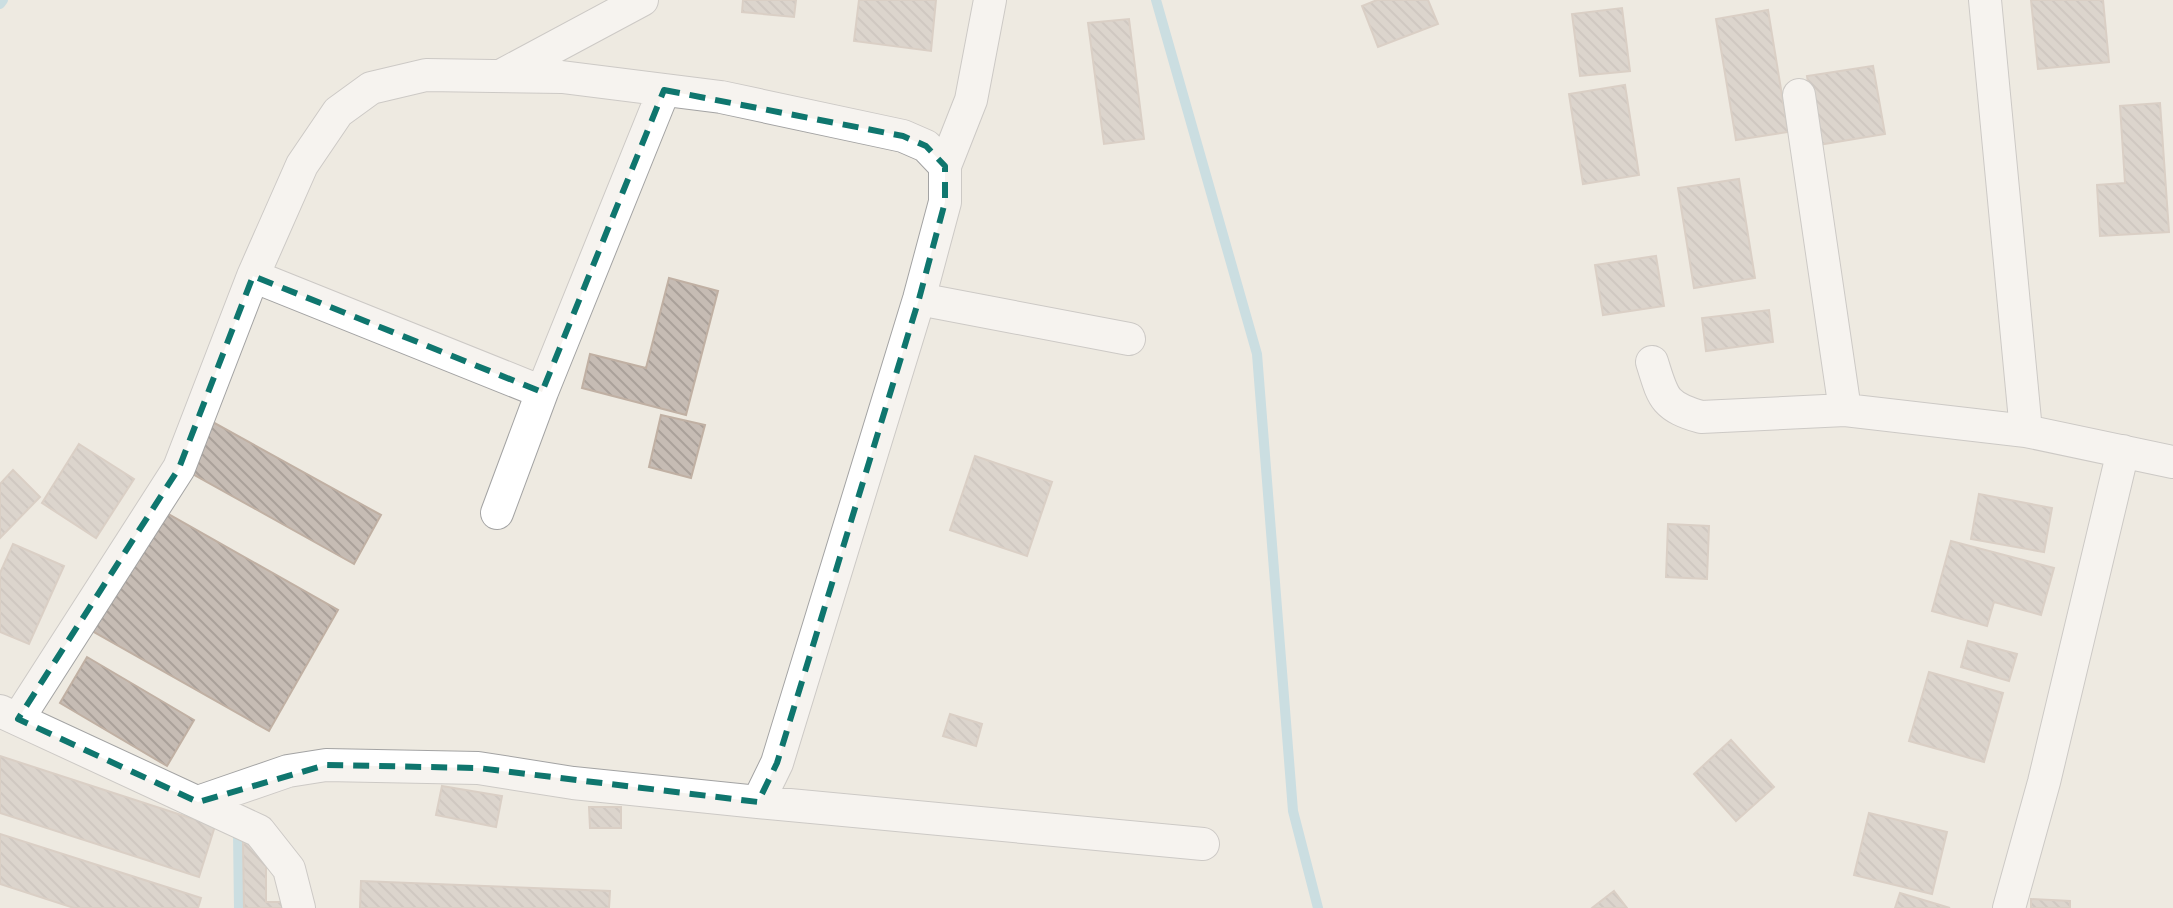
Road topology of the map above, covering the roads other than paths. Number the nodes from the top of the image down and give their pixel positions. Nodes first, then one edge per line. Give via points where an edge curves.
1 (642, 0) edge
2 (990, 0) edge
3 (1985, 0) edge
4 (500, 76) junction
5 (664, 90) junction
6 (1799, 95) dead end
7 (945, 166) junction
8 (253, 276) junction
9 (919, 299) junction
10 (1129, 339) dead end
11 (1652, 362) dead end
12 (542, 392) junction
13 (1845, 410) junction
14 (2026, 431) junction
15 (2123, 451) junction
16 (2173, 462) edge
17 (497, 513) dead end
18 (9, 715) edge
19 (198, 802) junction
20 (758, 802) junction
21 (1203, 844) dead end
22 (299, 908) edge
23 (2009, 908) edge

1 - 4 street
2 - 7 street via 971,100
3 - 14 street
4 - 5 street via 562,77
4 - 8 street via 412,78 371,88 338,112 302,165
5 - 7 street via 903,136 926,146
5 - 12 street
6 - 13 street
7 - 9 street via 945,202
8 - 12 street
8 - 18 street via 179,468
9 - 10 street
9 - 20 street via 777,763
11 - 13 street via 1664,401 1701,417
12 - 17 street
13 - 14 street
14 - 15 street
15 - 16 street
15 - 23 street
18 - 19 street
19 - 20 street via 288,771 326,765 478,768
19 - 22 street via 259,831 289,869
20 - 21 street

